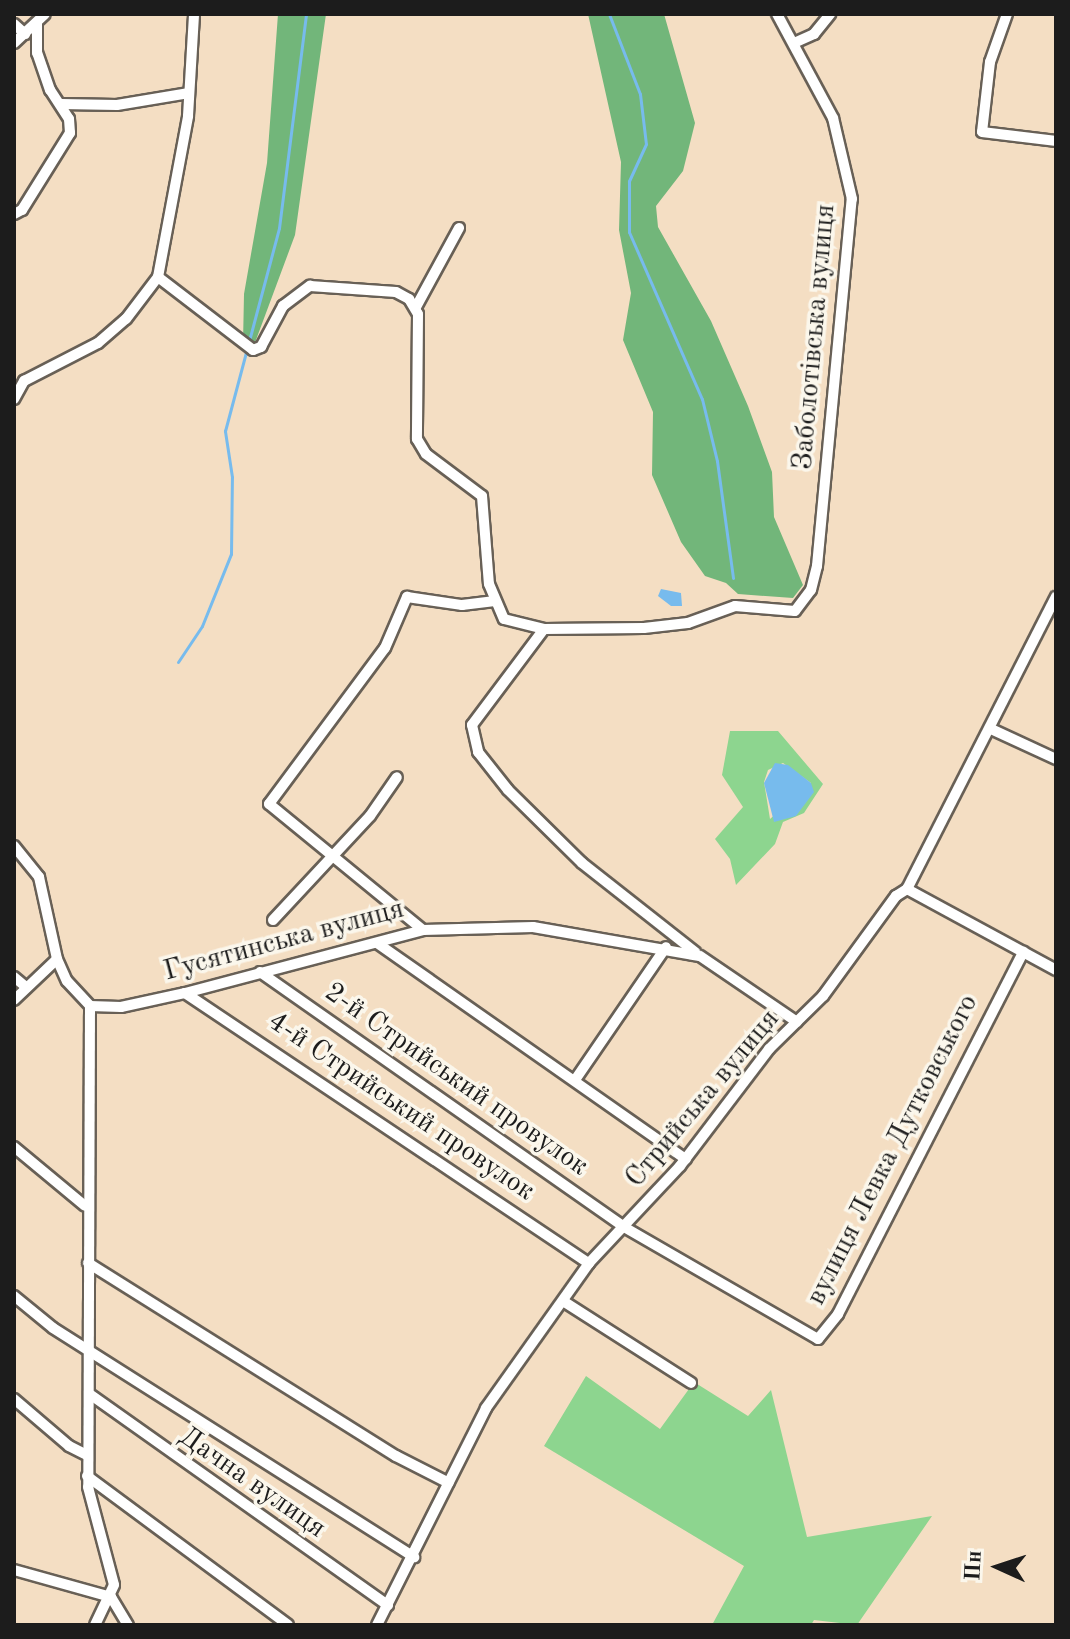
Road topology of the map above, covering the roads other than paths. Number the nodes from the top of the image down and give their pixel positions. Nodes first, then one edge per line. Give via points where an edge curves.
1 (45, 14) edge
2 (194, 14) edge
3 (777, 14) edge
4 (830, 14) edge
5 (1007, 14) edge
6 (37, 23) junction
7 (14, 24) edge
8 (25, 34) junction
9 (14, 43) edge
10 (794, 43) junction
11 (189, 93) junction
12 (61, 104) junction
13 (1056, 141) edge
14 (14, 214) edge
15 (459, 228) dead end
16 (158, 277) junction
17 (416, 307) junction
18 (14, 399) edge
19 (1056, 597) edge
20 (493, 601) junction
21 (544, 629) junction
22 (991, 729) junction
23 (1056, 759) edge
24 (397, 777) dead end
25 (14, 846) edge
26 (336, 854) junction
27 (907, 889) junction
28 (273, 920) dead end
29 (423, 930) junction
30 (377, 943) junction
31 (666, 947) junction
32 (1023, 952) junction
33 (700, 956) junction
34 (57, 959) junction
35 (1056, 970) edge
36 (260, 972) junction
37 (14, 977) edge
38 (26, 987) junction
39 (185, 993) junction
40 (14, 1000) edge
41 (90, 1006) junction
42 (797, 1022) junction
43 (575, 1080) junction
44 (14, 1147) edge
45 (686, 1159) junction
46 (85, 1206) junction
47 (624, 1227) junction
48 (88, 1263) junction
49 (589, 1263) junction
50 (14, 1296) edge
51 (563, 1301) junction
52 (90, 1349) junction
53 (691, 1383) dead end
54 (91, 1395) junction
55 (14, 1399) edge
56 (87, 1455) junction
57 (87, 1476) junction
58 (449, 1483) junction
59 (414, 1557) junction
60 (14, 1570) edge
61 (111, 1597) junction
62 (388, 1605) junction
63 (95, 1625) edge
64 (128, 1625) edge
65 (288, 1625) edge
66 (377, 1625) edge

1 - 6 street
2 - 11 street
3 - 10 street, Заболотівська вулиця
4 - 10 street via 814,34
5 - 13 street via 990,62 982,132
6 - 8 street
6 - 12 street via 37,53
7 - 8 street
8 - 9 street
10 - 21 street, Заболотівська вулиця via 833,118 845,158 852,221 841,276 817,566 804,603 795,611 780,612 735,606 676,625
11 - 12 street via 117,105
11 - 16 street
12 - 14 street via 69,119 66,146
15 - 17 street
16 - 17 street via 248,347 261,347 283,306 310,286 396,292
16 - 18 street via 126,319 98,343 24,381
17 - 20 street via 417,439 426,454 482,496
19 - 22 street, Стрийська вулиця
20 - 21 street via 504,619
20 - 26 street, Гусятинська вулиця via 462,605 407,597 385,648 271,796 274,811
21 - 33 street via 472,725 478,752 508,790 582,863
22 - 23 street
22 - 27 street, Стрийська вулиця
24 - 26 street
25 - 34 street via 39,877
26 - 28 street
26 - 29 street, Гусятинська вулиця
27 - 32 street
27 - 42 street, Стрийська вулиця via 896,896
29 - 30 street, Гусятинська вулиця
29 - 31 street via 533,927
30 - 36 street, Гусятинська вулиця
30 - 43 street
31 - 33 street
31 - 43 street
32 - 35 street
32 - 47 street, вулиця Левка Дутковського via 824,1336 812,1337
33 - 42 street
34 - 38 street
34 - 41 street via 67,981
36 - 39 street, Гусятинська вулиця
36 - 47 street, 2-й Стрийський провулок
37 - 38 street
38 - 40 street
39 - 41 street, Гусятинська вулиця via 121,1007
39 - 49 street, 4-й Стрийський провулок
41 - 46 street
42 - 45 street, Стрийська вулиця via 769,1049
43 - 45 street
44 - 46 street
45 - 47 street, Стрийська вулиця
46 - 48 street
47 - 49 street, Стрийська вулиця
48 - 52 street
48 - 58 street via 396,1456
49 - 51 street, Стрийська вулиця
50 - 52 street
51 - 53 street
51 - 58 street, Стрийська вулиця via 486,1408
52 - 54 street
52 - 59 street
54 - 56 street
54 - 62 street, Дачна вулиця
55 - 56 street
56 - 57 street
57 - 61 street via 113,1575
57 - 65 street
58 - 59 street, Стрийська вулиця
59 - 62 street, Стрийська вулиця
60 - 61 street
61 - 63 street
61 - 64 street
62 - 66 street, Стрийська вулиця

